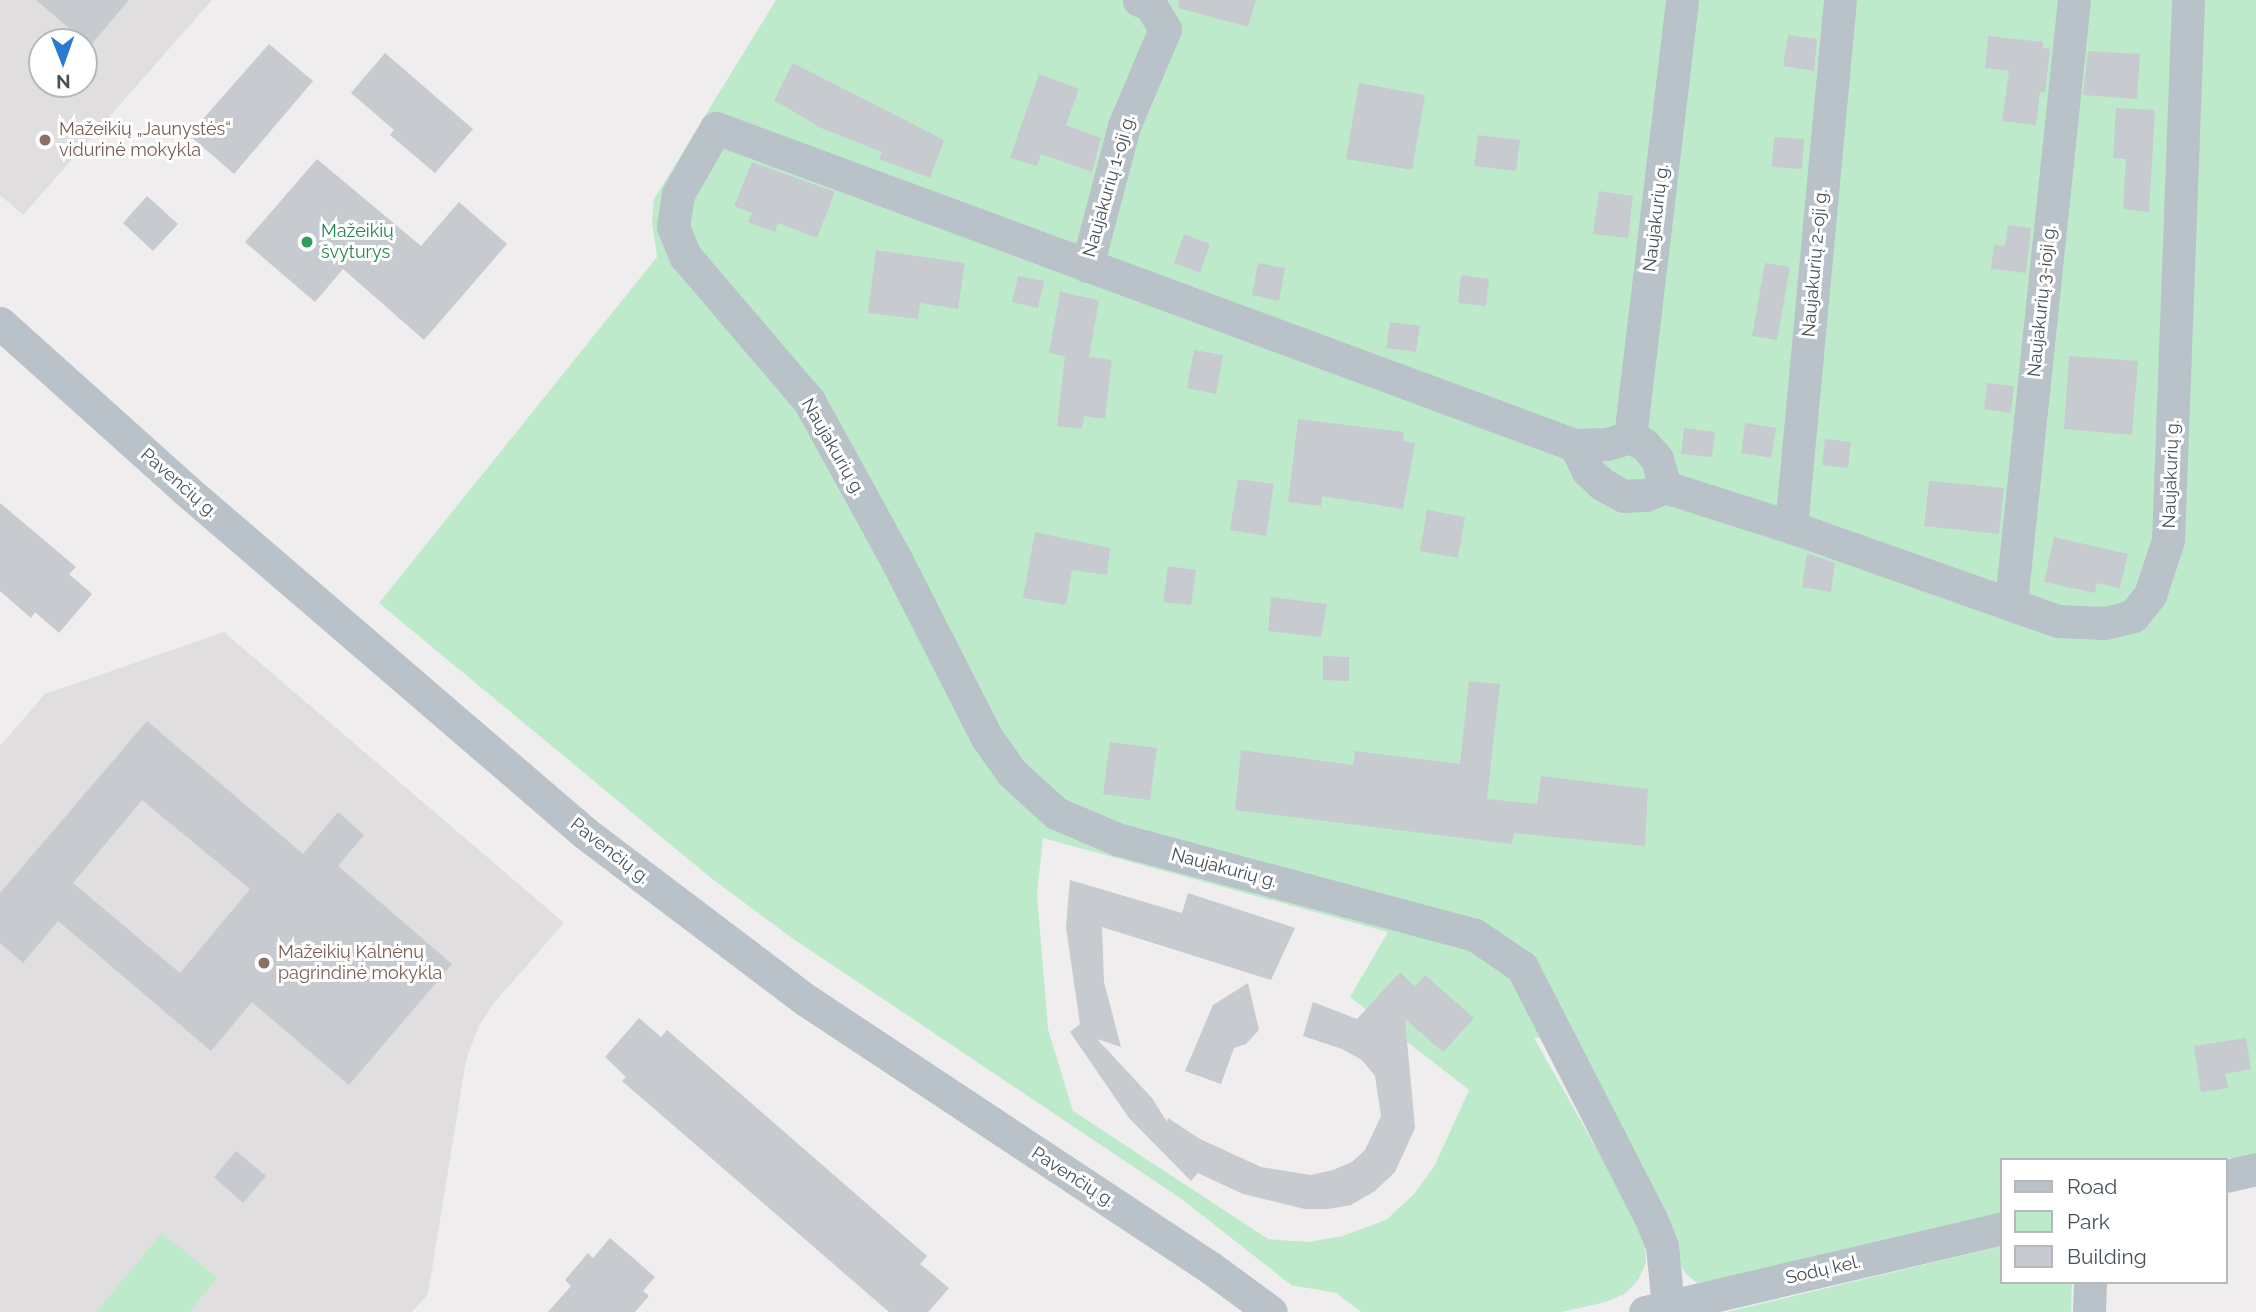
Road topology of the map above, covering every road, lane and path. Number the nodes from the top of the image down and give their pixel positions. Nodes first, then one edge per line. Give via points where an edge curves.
1 (1139, 0) edge
2 (1682, 0) edge
3 (1840, 0) edge
4 (2074, 0) edge
5 (2188, 0) edge
6 (1087, 266) junction
7 (0, 323) edge
8 (1630, 437) junction
9 (1575, 445) junction
10 (1665, 487) junction
11 (1791, 527) junction
12 (2011, 602) junction
13 (2256, 1169) edge
14 (2228, 1176) edge
15 (2000, 1228) edge
16 (2090, 1284) edge
17 (1656, 1309) edge
18 (1271, 1312) edge
19 (2089, 1312) edge

1 - 6 street, Naujakurių 1-oji g. via 1150,4 1165,29 1124,126
2 - 8 street, Naujakurių g.
3 - 11 street, Naujakurių 2-oji g.
4 - 12 street, Naujakurių 3-ioji g.
5 - 12 street, Naujakurių g. via 2168,540 2150,595 2133,616 2105,623 2058,621
6 - 9 street, Naujakurių g.
6 - 17 street, Naujakurių g. via 716,128 678,194 673,226 685,257 809,401 988,738 1012,773 1056,813 1116,839 1475,935 1522,967 1662,1246
7 - 18 street, Pavenčių g. via 186,490 585,833 806,1000
8 - 9 street, Naujakurių g.
8 - 10 street via 1644,444 1657,460
9 - 10 street via 1587,470 1624,496 1646,495
10 - 11 street, Naujakurių g.
11 - 12 street, Naujakurių g.
13 - 14 street
15 - 17 street, Sodų kel.
16 - 19 street

